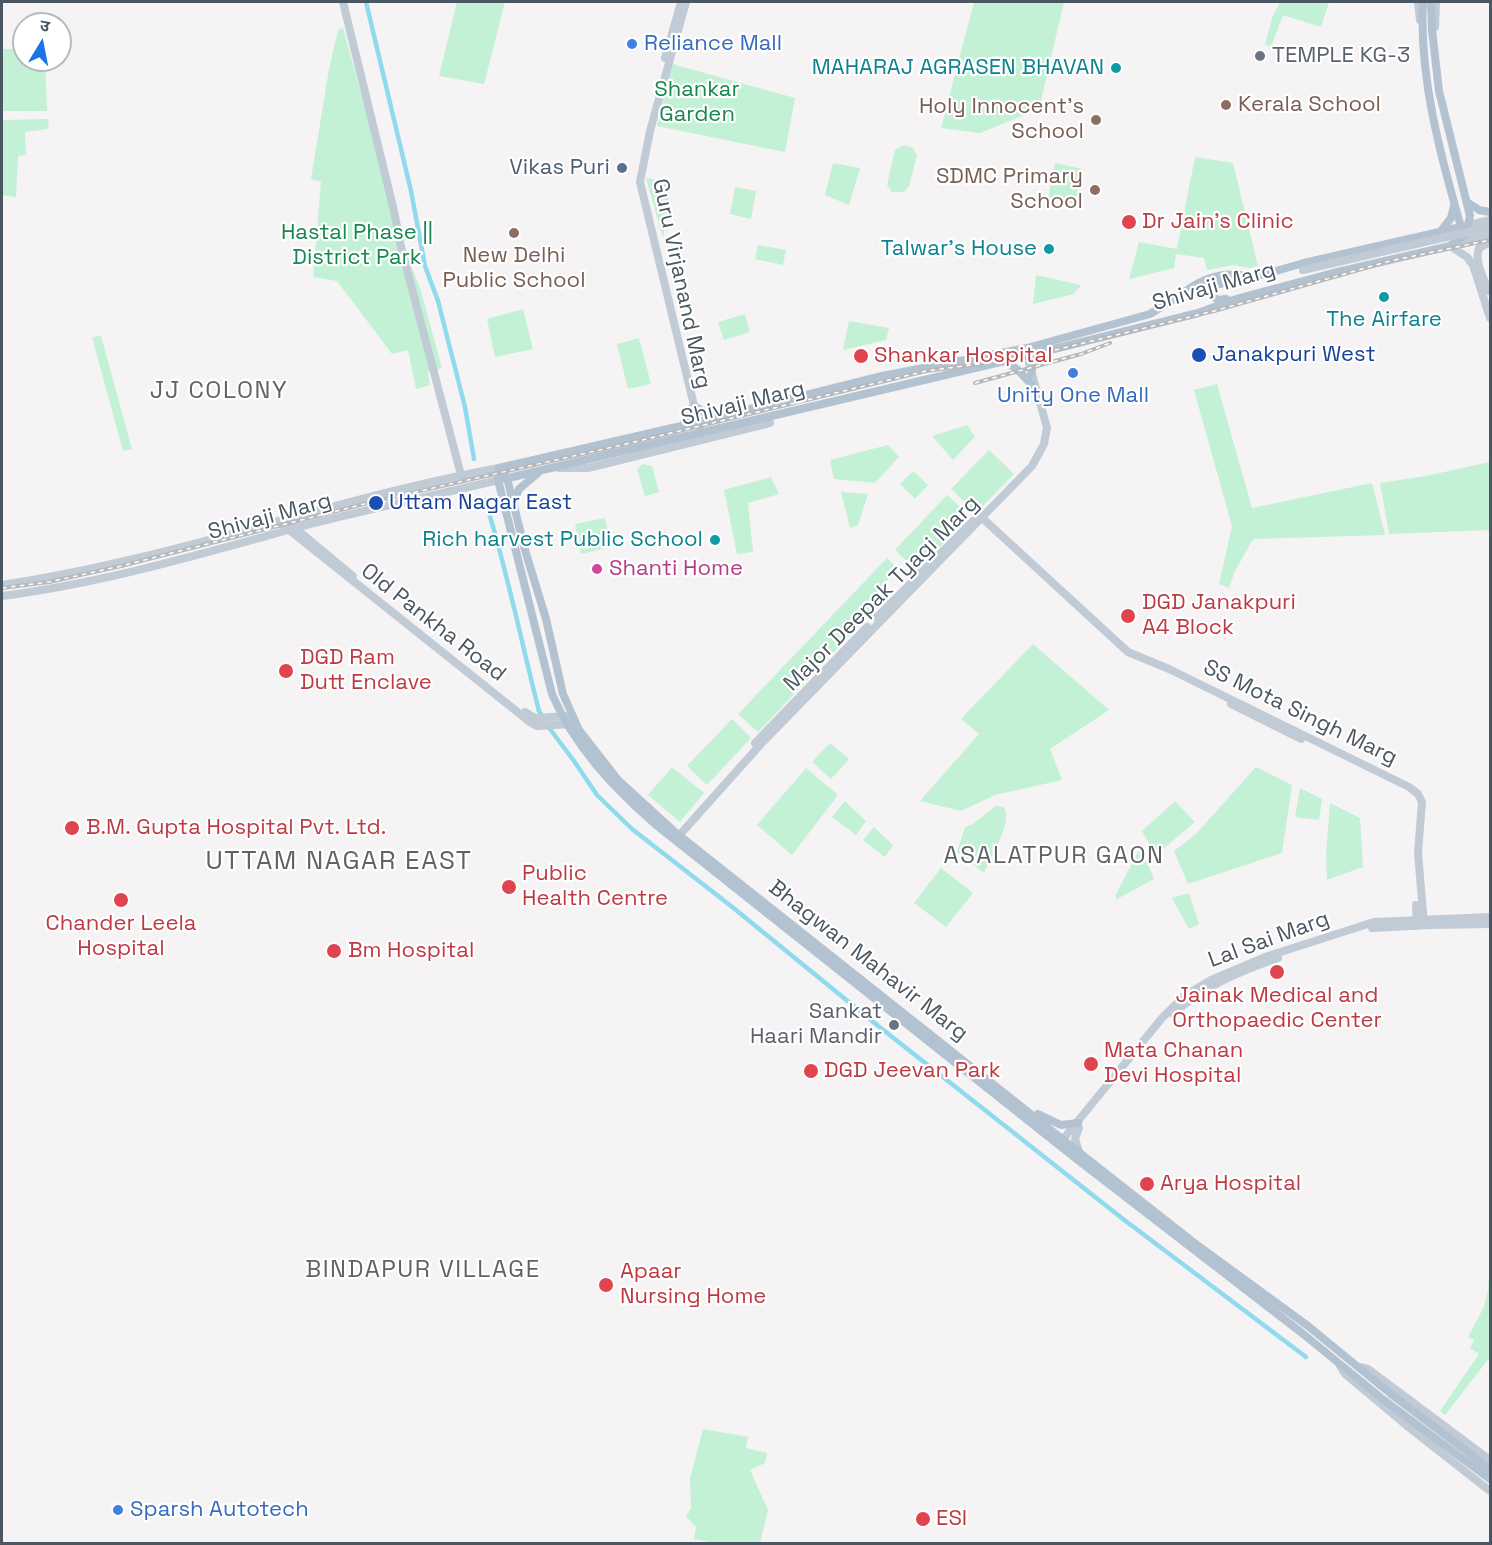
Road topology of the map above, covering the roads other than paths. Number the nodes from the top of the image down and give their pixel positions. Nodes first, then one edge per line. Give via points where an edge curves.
1 (343, 2) edge
2 (681, 2) edge
3 (686, 2) edge
4 (1418, 2) edge
5 (1424, 2) edge
6 (1434, 2) edge
7 (1422, 28) junction
8 (1453, 201) junction
9 (1467, 202) junction
10 (1491, 213) edge
11 (1491, 220) edge
12 (1465, 226) junction
13 (1491, 226) edge
14 (1440, 231) junction
15 (1491, 234) edge
16 (1424, 235) junction
17 (1491, 242) edge
18 (1450, 246) junction
19 (1428, 250) junction
20 (1475, 265) junction
21 (1287, 269) junction
22 (1255, 278) junction
23 (1253, 294) junction
24 (1491, 299) edge
25 (1491, 318) edge
26 (1045, 351) junction
27 (1025, 352) junction
28 (1004, 360) junction
29 (1031, 374) junction
30 (1032, 385) junction
31 (692, 408) junction
32 (714, 418) junction
33 (696, 422) junction
34 (683, 425) junction
35 (701, 436) junction
36 (499, 468) junction
37 (541, 471) junction
38 (461, 475) junction
39 (503, 479) junction
40 (513, 504) junction
41 (287, 518) junction
42 (979, 518) junction
43 (278, 520) junction
44 (292, 529) junction
45 (2, 585) edge
46 (2, 596) edge
47 (564, 721) junction
48 (551, 722) junction
49 (578, 724) junction
50 (676, 836) junction
51 (1491, 917) edge
52 (1420, 922) junction
53 (1491, 924) edge
54 (1022, 1106) junction
55 (1078, 1125) junction
56 (1063, 1143) junction
57 (1079, 1153) junction
58 (1338, 1363) junction
59 (1355, 1366) junction
60 (1388, 1397) junction
61 (1491, 1460) edge
62 (1491, 1469) edge
63 (1491, 1478) edge
64 (1490, 1491) edge

1 - 38 street via 400,246
2 - 31 street, Guru Virjanand Marg via 646,131 637,182
3 - 31 street, Guru Virjanand Marg via 640,182
4 - 7 street
5 - 7 main road
6 - 9 main road via 1439,92
7 - 8 main road via 1431,103
8 - 12 main road
8 - 14 main road via 1451,218
9 - 10 main road
9 - 12 main road
11 - 12 street, Shivaji Marg
12 - 14 main road, Shivaji Marg
12 - 18 main road via 1466,234
13 - 21 street, bridge via 1304,270
14 - 16 main road, Shivaji Marg
15 - 18 street, Shivaji Marg
16 - 19 main road via 1434,242
16 - 21 main road, Shivaji Marg
17 - 20 street via 1479,248
18 - 19 main road, Shivaji Marg
18 - 20 street
19 - 23 main road, Shivaji Marg
20 - 24 street
20 - 25 street
21 - 22 main road, Shivaji Marg
22 - 23 main road via 1218,283 1210,291 1218,300
22 - 27 main road, Shivaji Marg via 1222,275 1203,281 1150,314
23 - 26 main road, Shivaji Marg via 1198,313
26 - 27 main road, Shivaji Marg
26 - 29 main road
27 - 28 main road, Shivaji Marg
27 - 29 street, Major Deepak Tyagi Marg
27 - 30 street, Major Deepak Tyagi Marg
27 - 32 main road, Shivaji Marg via 882,376
28 - 30 main road
28 - 35 main road, Shivaji Marg
29 - 42 street, Major Deepak Tyagi Marg via 1047,428 1044,444 1029,470
30 - 42 street, Major Deepak Tyagi Marg via 1041,424 1038,446 1025,469
31 - 32 main road
31 - 33 street, Guru Virjanand Marg
31 - 34 main road
32 - 33 main road, Shivaji Marg
33 - 34 main road, Shivaji Marg
33 - 35 street, Guru Virjanand Marg
34 - 36 main road, Shivaji Marg
35 - 37 main road, Shivaji Marg
36 - 38 street, Shivaji Marg
36 - 39 main road
37 - 39 main road, Shivaji Marg
37 - 40 main road via 519,489
38 - 41 street, Shivaji Marg
39 - 40 main road, Bhagwan Mahavir Marg
39 - 44 street, Shivaji Marg
39 - 47 main road, Bhagwan Mahavir Marg via 545,671
40 - 49 main road, Bhagwan Mahavir Marg via 563,694
41 - 43 street, Shivaji Marg
41 - 44 street, Old Pankha Road
42 - 50 street, Major Deepak Tyagi Marg via 766,731
42 - 52 street, SS Mota Singh Marg via 1128,652 1406,790 1416,799 1414,875
43 - 44 street, Old Pankha Road
43 - 45 street, Shivaji Marg via 106,565
44 - 46 street, Shivaji Marg via 115,575
44 - 48 street, Old Pankha Road via 530,716
44 - 48 street, Old Pankha Road via 530,722 541,726
47 - 48 street, Old Pankha Road
47 - 49 street, Old Pankha Road
47 - 50 main road, Bhagwan Mahavir Marg via 612,784
49 - 50 main road, Bhagwan Mahavir Marg via 618,780
50 - 54 main road, Bhagwan Mahavir Marg
50 - 56 main road, Bhagwan Mahavir Marg
51 - 52 street, Lal Sai Marg
52 - 53 street, Lal Sai Marg
52 - 55 street, Lal Sai Marg via 1375,927 1271,960 1214,984 1180,1004 1155,1026
54 - 55 main road via 1061,1125
54 - 56 main road, Bhagwan Mahavir Marg
55 - 56 street, Lal Sai Marg
55 - 57 street via 1075,1139
56 - 57 main road, Bhagwan Mahavir Marg
56 - 58 main road, Bhagwan Mahavir Marg
57 - 59 main road, Bhagwan Mahavir Marg
58 - 60 main road, Bhagwan Mahavir Marg
58 - 64 street via 1345,1374 1397,1418
59 - 60 main road, Bhagwan Mahavir Marg
59 - 61 street via 1368,1369
60 - 62 main road, bridge
60 - 63 main road, bridge
63 - 64 street

